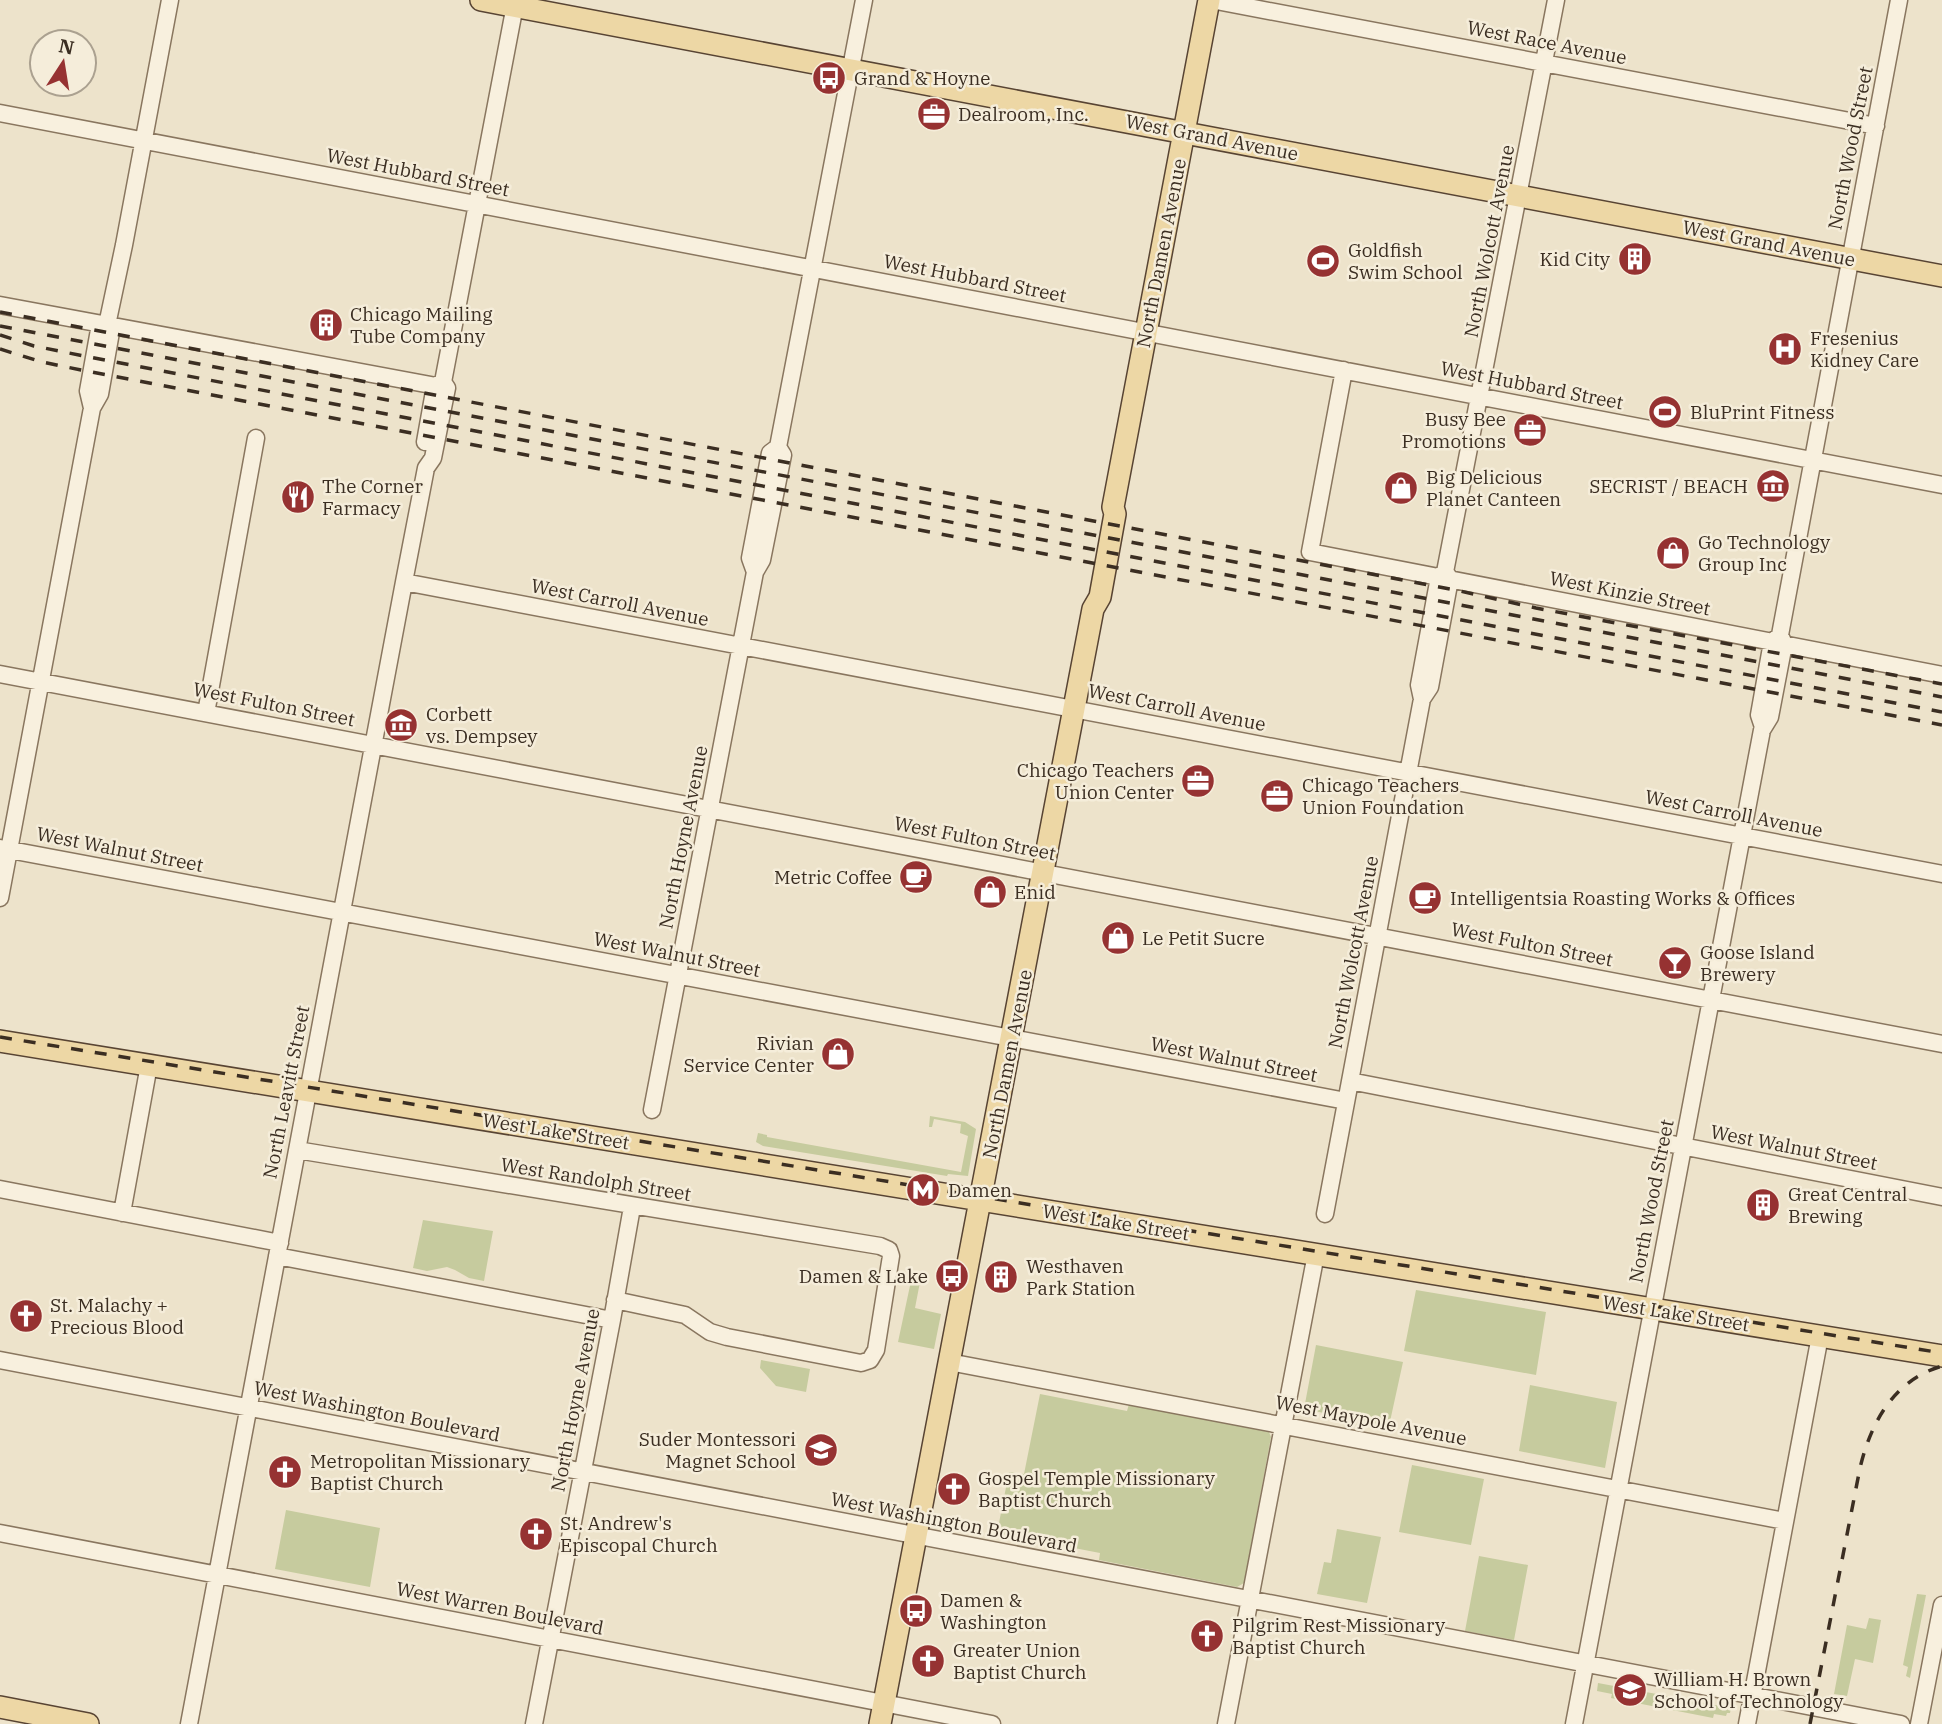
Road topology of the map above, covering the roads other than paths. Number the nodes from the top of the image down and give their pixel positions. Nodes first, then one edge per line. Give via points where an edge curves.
1 (170, 0) edge
2 (481, 0) edge
3 (864, 0) edge
4 (1210, 0) edge
5 (1556, 0) edge
6 (1899, 0) edge
7 (515, 3) edge
8 (1544, 63) junction
9 (851, 69) junction
10 (0, 113) edge
11 (1875, 125) junction
12 (1184, 132) junction
13 (144, 141) junction
14 (1520, 195) junction
15 (477, 205) junction
16 (1850, 258) junction
17 (813, 269) junction
18 (1942, 276) edge
19 (0, 305) edge
20 (107, 325) junction
21 (1146, 332) junction
22 (1344, 370) junction
23 (442, 386) junction
24 (1480, 396) junction
25 (256, 438) dead end
26 (1812, 460) junction
27 (1942, 485) edge
28 (1445, 576) junction
29 (404, 582) junction
30 (1779, 640) junction
31 (741, 646) junction
32 (0, 674) edge
33 (1942, 675) edge
34 (41, 681) junction
35 (1074, 709) junction
36 (206, 713) junction
37 (373, 745) junction
38 (1408, 772) junction
39 (710, 809) junction
40 (1742, 836) junction
41 (5, 849) edge
42 (1043, 873) junction
43 (1942, 874) edge
44 (0, 898) edge
45 (342, 912) junction
46 (1377, 936) junction
47 (678, 975) junction
48 (1711, 1000) junction
49 (1012, 1038) junction
50 (0, 1041) edge
51 (1942, 1044) edge
52 (149, 1065) junction
53 (1350, 1081) junction
54 (308, 1091) junction
55 (1346, 1101) junction
56 (652, 1110) dead end
57 (1683, 1147) junction
58 (297, 1150) junction
59 (0, 1189) edge
60 (1942, 1197) edge
61 (981, 1200) junction
62 (632, 1207) junction
63 (122, 1213) junction
64 (1325, 1214) dead end
65 (278, 1250) junction
66 (1316, 1254) junction
67 (615, 1300) junction
68 (1652, 1309) junction
69 (612, 1320) junction
70 (1820, 1336) junction
71 (1942, 1356) edge
72 (0, 1360) edge
73 (950, 1362) junction
74 (249, 1408) junction
75 (1284, 1425) junction
76 (583, 1472) junction
77 (1618, 1489) junction
78 (1785, 1521) junction
79 (0, 1533) edge
80 (917, 1536) junction
81 (217, 1575) junction
82 (1250, 1600) junction
83 (1942, 1605) edge
84 (550, 1639) junction
85 (1585, 1664) junction
86 (1752, 1696) junction
87 (0, 1707) edge
88 (882, 1714) edge
89 (88, 1724) edge
90 (189, 1724) edge
91 (534, 1724) edge
92 (992, 1724) edge
93 (1226, 1724) edge
94 (1574, 1724) edge
95 (1747, 1724) edge
96 (1901, 1724) edge
97 (1919, 1724) edge

1 - 13 street
2 - 7 main road, West Grand Avenue
3 - 9 street, North Hoyne Avenue
4 - 8 street, West Race Avenue
4 - 12 main road, North Damen Avenue
5 - 8 street, North Wolcott Avenue
6 - 11 street, North Wood Street
7 - 9 main road, West Grand Avenue
7 - 15 street, North Leavitt Street
8 - 11 street, West Race Avenue
8 - 14 street, North Wolcott Avenue
9 - 12 main road, West Grand Avenue
9 - 17 street, North Hoyne Avenue
10 - 13 street, West Hubbard Street
11 - 16 street, North Wood Street
12 - 14 main road, West Grand Avenue
12 - 21 main road, North Damen Avenue
13 - 15 street, West Hubbard Street
13 - 20 street
14 - 16 main road, West Grand Avenue
14 - 24 street, North Wolcott Avenue
15 - 17 street, West Hubbard Street
15 - 23 street, North Leavitt Street
16 - 18 main road, West Grand Avenue
16 - 26 street, North Wood Street
17 - 21 street, West Hubbard Street
17 - 31 street, North Hoyne Avenue via 778,447 771,453 750,558 755,572
19 - 20 street
20 - 23 street
20 - 34 street via 111,332 100,394 92,408
21 - 22 street, West Hubbard Street
21 - 35 main road, North Damen Avenue via 1100,597 1093,609
22 - 24 street, West Hubbard Street
22 - 28 street, West Kinzie Street via 1310,552
23 - 29 street, North Leavitt Street via 433,458 426,468
24 - 26 street, West Hubbard Street
24 - 28 street, North Wolcott Avenue
25 - 36 street
26 - 27 street, West Hubbard Street
26 - 30 street, North Wood Street
28 - 30 street, West Kinzie Street
28 - 38 street, North Wolcott Avenue via 1430,687 1422,699
29 - 31 street, West Carroll Avenue
29 - 37 street, North Leavitt Street
30 - 33 street, West Kinzie Street
30 - 40 street, North Wood Street via 1759,715 1763,727
31 - 35 street, West Carroll Avenue
31 - 39 street, North Hoyne Avenue
32 - 34 street, West Fulton Street
34 - 36 street, West Fulton Street
34 - 41 street
35 - 38 street, West Carroll Avenue
35 - 42 main road, North Damen Avenue
36 - 37 street, West Fulton Street
37 - 39 street, West Fulton Street
37 - 45 street, North Leavitt Street
38 - 40 street, West Carroll Avenue
38 - 46 street, North Wolcott Avenue
39 - 42 street, West Fulton Street
39 - 47 street, North Hoyne Avenue
40 - 43 street, West Carroll Avenue
40 - 48 street, North Wood Street
41 - 44 street
41 - 45 street, West Walnut Street
42 - 46 street, West Fulton Street
42 - 49 main road, North Damen Avenue
45 - 47 street, West Walnut Street
45 - 54 street, North Leavitt Street
46 - 48 street, West Fulton Street
46 - 53 street, North Wolcott Avenue
47 - 49 street, West Walnut Street
47 - 56 street, North Hoyne Avenue
48 - 51 street, West Fulton Street
48 - 57 street, North Wood Street
49 - 55 street, West Walnut Street
49 - 61 main road, North Damen Avenue
50 - 52 main road, West Lake Street
52 - 54 main road, West Lake Street
52 - 63 street
53 - 55 street, North Wolcott Avenue
53 - 57 street, West Walnut Street
54 - 58 street, North Leavitt Street
54 - 61 main road, West Lake Street
55 - 64 street, North Wolcott Avenue
57 - 60 street, West Walnut Street
57 - 68 street, North Wood Street
58 - 62 street, West Randolph Street
58 - 65 street, North Leavitt Street
59 - 63 street
61 - 66 main road, West Lake Street
61 - 73 main road, North Damen Avenue
62 - 67 street, North Hoyne Avenue
62 - 67 street, West Randolph Street via 889,1250 876,1350 870,1360 861,1363 727,1337 709,1332 685,1315
63 - 65 street
65 - 69 street
65 - 74 street, North Leavitt Street
66 - 68 main road, West Lake Street
66 - 75 street
67 - 69 street, North Hoyne Avenue
68 - 70 main road, West Lake Street
68 - 77 street, North Wood Street
69 - 76 street, North Hoyne Avenue
70 - 71 main road, West Lake Street
70 - 78 street
72 - 74 street, West Washington Boulevard
73 - 75 street, West Maypole Avenue
73 - 80 main road, North Damen Avenue
74 - 76 street, West Washington Boulevard
74 - 81 street, North Leavitt Street
75 - 77 street, West Maypole Avenue
75 - 82 street
76 - 80 street, West Washington Boulevard
76 - 84 street, North Hoyne Avenue
77 - 78 street, West Maypole Avenue
77 - 85 street, North Wood Street
78 - 86 street
79 - 81 street, West Warren Boulevard
80 - 82 street, West Washington Boulevard
80 - 88 main road, North Damen Avenue
81 - 84 street, West Warren Boulevard
81 - 90 street, North Leavitt Street
82 - 85 street, West Washington Boulevard
82 - 93 street
83 - 97 street
84 - 88 street, West Warren Boulevard
84 - 91 street, North Hoyne Avenue
85 - 86 street, West Washington Boulevard
85 - 94 street, North Wood Street
86 - 95 street
86 - 96 street, West Washington Boulevard
87 - 89 main road
88 - 92 street, West Warren Boulevard

